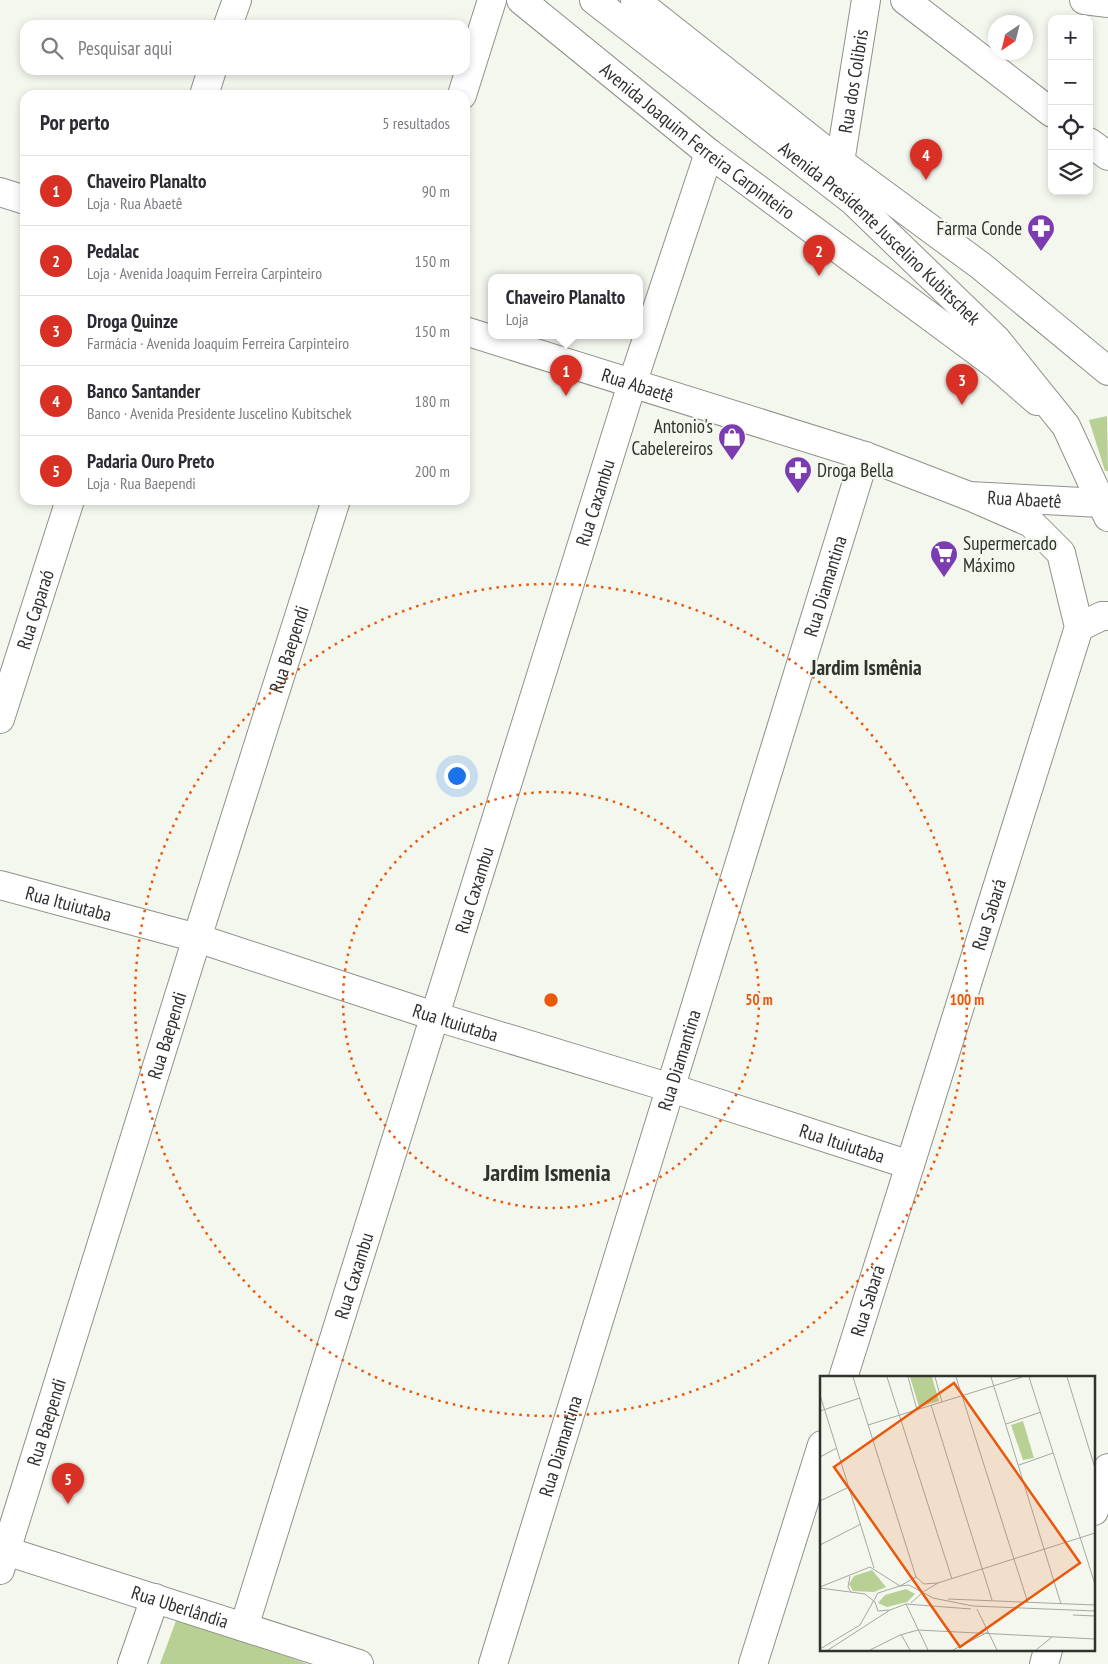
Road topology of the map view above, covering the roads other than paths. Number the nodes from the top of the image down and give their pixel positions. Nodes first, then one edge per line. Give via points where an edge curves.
1 (237, 0) edge
2 (492, 0) edge
3 (521, 0) edge
4 (594, 0) edge
5 (636, 0) edge
6 (866, 0) edge
7 (905, 0) edge
8 (1084, 0) edge
9 (1108, 3) edge
10 (230, 20) edge
11 (470, 70) edge
12 (210, 75) edge
13 (468, 75) edge
14 (206, 90) edge
15 (464, 90) edge
16 (1048, 110) edge
17 (1093, 145) edge
18 (709, 153) junction
19 (1108, 156) edge
20 (840, 162) junction
21 (0, 192) edge
22 (20, 198) edge
23 (470, 333) edge
24 (488, 338) edge
25 (490, 339) edge
26 (1108, 371) edge
27 (632, 384) junction
28 (1066, 426) junction
29 (865, 456) junction
30 (969, 496) junction
31 (68, 505) edge
32 (334, 505) edge
33 (1106, 507) edge
34 (1108, 616) edge
35 (1079, 627) junction
36 (0, 719) edge
37 (0, 885) edge
38 (197, 938) junction
39 (434, 1016) junction
40 (672, 1088) junction
41 (910, 1165) junction
42 (844, 1376) edge
43 (820, 1451) edge
44 (1107, 1474) edge
45 (1096, 1505) edge
46 (2, 1557) edge
47 (155, 1598) junction
48 (244, 1627) junction
49 (348, 1662) edge
50 (132, 1664) edge
51 (493, 1664) edge
52 (753, 1664) edge

1 - 10 street
2 - 11 street
3 - 18 street, Avenida Joaquim Ferreira Carpinteiro
4 - 28 street, Avenida Presidente Juscelino Kubitschek via 853,201 996,339
5 - 20 street, Avenida Presidente Juscelino Kubitschek
6 - 20 street, Rua dos Colibris
7 - 16 street
8 - 9 street
12 - 14 street
13 - 15 street
17 - 19 street
18 - 27 street, Rua Caxambu
18 - 28 street, Avenida Joaquim Ferreira Carpinteiro via 997,366
20 - 26 street, Avenida Presidente Juscelino Kubitschek via 981,266
21 - 22 street
23 - 24 street, Rua Abaetê
25 - 27 street, Rua Abaetê
27 - 29 street, Rua Abaetê
27 - 39 street, Rua Caxambu
28 - 33 street, Avenida Presidente Juscelino Kubitschek
29 - 30 street, Rua Abaetê
29 - 40 street, Rua Diamantina
30 - 33 street, Rua Abaetê
30 - 35 street via 1031,523 1061,553
31 - 36 street, Rua Caparaó
32 - 38 street, Rua Baependi
34 - 35 street
35 - 41 street, Rua Sabará
37 - 38 street, Rua Ituiutaba
38 - 39 street, Rua Ituiutaba
38 - 46 street, Rua Baependi
39 - 40 street, Rua Ituiutaba
39 - 48 street, Rua Caxambu
40 - 41 street, Rua Ituiutaba
40 - 51 street, Rua Diamantina
41 - 42 street, Rua Sabará
43 - 52 street
44 - 45 street
46 - 47 street, Rua Uberlândia
47 - 48 street, Rua Uberlândia
47 - 50 street
48 - 49 street, Rua Uberlândia

